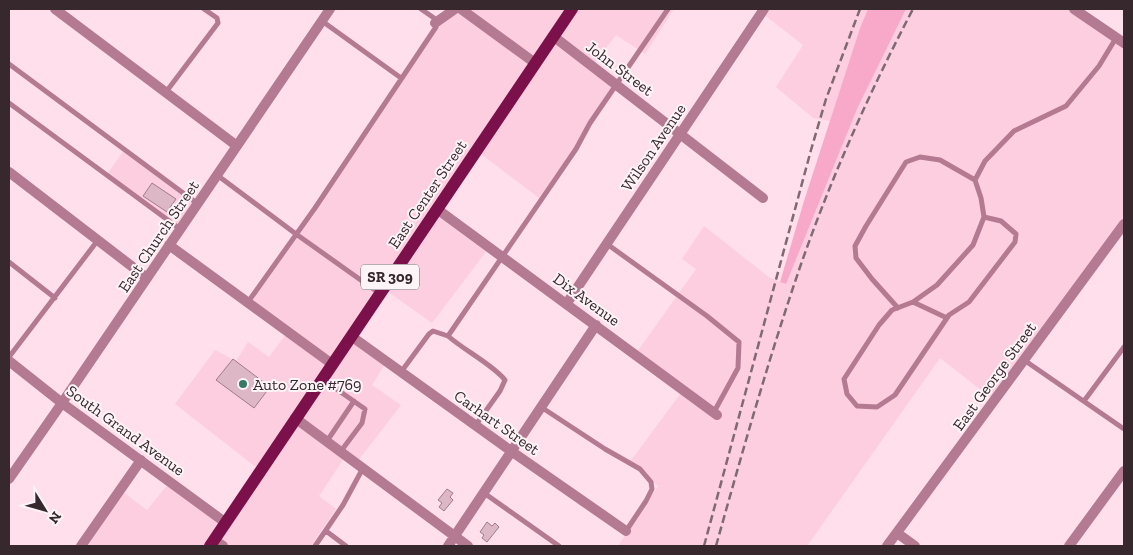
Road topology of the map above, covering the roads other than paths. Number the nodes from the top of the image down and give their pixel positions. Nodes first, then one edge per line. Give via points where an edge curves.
1 (55, 9) edge
2 (204, 9) edge
3 (421, 9) edge
4 (455, 9) edge
5 (461, 9) edge
6 (572, 9) edge
7 (668, 9) edge
8 (764, 9) edge
9 (1074, 9) edge
10 (328, 10) edge
11 (322, 21) junction
12 (435, 23) junction
13 (553, 36) junction
14 (1120, 40) edge
15 (534, 63) junction
16 (9, 64) edge
17 (401, 78) junction
18 (617, 85) junction
19 (166, 92) junction
20 (9, 103) edge
21 (680, 133) junction
22 (237, 146) junction
23 (9, 172) edge
24 (217, 174) junction
25 (974, 180) junction
26 (763, 198) dead end
27 (198, 204) junction
28 (437, 209) junction
29 (984, 217) junction
30 (1124, 224) edge
31 (180, 229) junction
32 (296, 234) junction
33 (98, 240) junction
34 (606, 244) junction
35 (169, 245) junction
36 (502, 256) junction
37 (9, 262) edge
38 (147, 278) junction
39 (380, 293) junction
40 (55, 298) junction
41 (248, 302) junction
42 (913, 302) junction
43 (567, 303) junction
44 (898, 308) junction
45 (947, 318) junction
46 (596, 325) junction
47 (351, 336) junction
48 (448, 336) junction
49 (1124, 347) edge
50 (9, 357) edge
51 (1024, 360) junction
52 (9, 361) edge
53 (332, 364) junction
54 (401, 372) junction
55 (322, 379) junction
56 (354, 401) junction
57 (1084, 401) junction
58 (62, 403) junction
59 (541, 407) junction
60 (715, 414) joint
61 (295, 418) junction
62 (475, 426) junction
63 (1124, 429) edge
64 (327, 441) junction
65 (341, 451) junction
66 (511, 451) junction
67 (141, 460) junction
68 (364, 468) junction
69 (1124, 470) edge
70 (9, 479) edge
71 (484, 492) junction
72 (226, 523) junction
73 (326, 531) junction
74 (626, 531) joint
75 (897, 533) junction
76 (455, 536) junction
77 (215, 544) edge
78 (81, 546) edge
79 (315, 546) edge
80 (346, 546) edge
81 (448, 546) edge
82 (468, 546) edge
83 (560, 546) edge
84 (887, 546) edge
85 (915, 546) edge
86 (1068, 546) edge

1 - 19 street
2 - 19 lane via 217,18 218,23
3 - 12 lane via 434,18
4 - 12 street
5 - 15 street
6 - 13 main road, East Center Street / SR 309
7 - 18 lane
8 - 21 street, Wilson Avenue
9 - 14 street
10 - 11 street, East Church Street
11 - 17 lane
11 - 22 street, East Church Street
12 - 17 lane via 436,27
13 - 15 main road, East Center Street / SR 309
13 - 18 street, John Street
14 - 25 lane via 1066,106 1014,131 985,161
15 - 28 main road, East Center Street / SR 309
16 - 27 lane
17 - 32 lane
18 - 21 street, John Street
18 - 36 lane
19 - 22 street
20 - 31 lane
21 - 26 street, John Street
21 - 34 street, Wilson Avenue
22 - 24 street, East Church Street
23 - 33 street
24 - 27 street, East Church Street
24 - 32 lane
25 - 29 lane
25 - 44 lane via 940,160 920,157 906,162 866,226 855,246 856,258
27 - 31 street, East Church Street
28 - 36 street, Dix Avenue
28 - 39 main road, East Center Street / SR 309
29 - 42 lane via 973,245 937,285
29 - 45 lane via 1001,221 1016,234 1015,242 969,302
30 - 51 street, East George Street
31 - 35 street, East Church Street
32 - 39 lane
32 - 41 lane
33 - 38 street
33 - 40 lane
34 - 43 street, Wilson Avenue
34 - 60 lane via 739,342 738,368
35 - 38 street, East Church Street
35 - 41 street
36 - 43 street, Dix Avenue
36 - 48 lane
37 - 40 lane
38 - 58 street, East Church Street
39 - 47 main road, East Center Street / SR 309
40 - 50 lane
41 - 53 street
42 - 44 lane
42 - 45 lane
43 - 46 street, Dix Avenue
44 - 45 lane via 892,310 879,325 844,379 847,394 857,406 877,408 895,395
46 - 59 street
46 - 60 street, Dix Avenue
47 - 53 main road, East Center Street / SR 309
47 - 54 street, Carhart Street
48 - 54 lane via 433,331 429,334
48 - 62 lane via 505,380
49 - 57 lane
51 - 57 lane
51 - 75 street, East George Street
52 - 58 street, South Grand Avenue
53 - 55 main road, East Center Street / SR 309
54 - 62 street, Carhart Street
55 - 56 lane
55 - 61 main road, East Center Street / SR 309
56 - 64 lane
56 - 65 lane via 365,410 364,416
57 - 63 lane
58 - 67 street, South Grand Avenue
58 - 70 street, East Church Street
59 - 66 street
59 - 74 lane via 640,469 650,482 652,489
61 - 64 street
61 - 72 main road, East Center Street / SR 309
62 - 66 street, Carhart Street
64 - 65 street
65 - 68 street
66 - 71 street
66 - 74 street, Carhart Street
67 - 72 street, South Grand Avenue
67 - 78 street
68 - 73 lane
68 - 76 street
69 - 86 street
71 - 76 street
71 - 83 lane
72 - 77 main road, East Center Street / SR 309
73 - 79 lane
73 - 80 lane
75 - 84 street, East George Street
75 - 85 street
76 - 81 street
76 - 82 street

